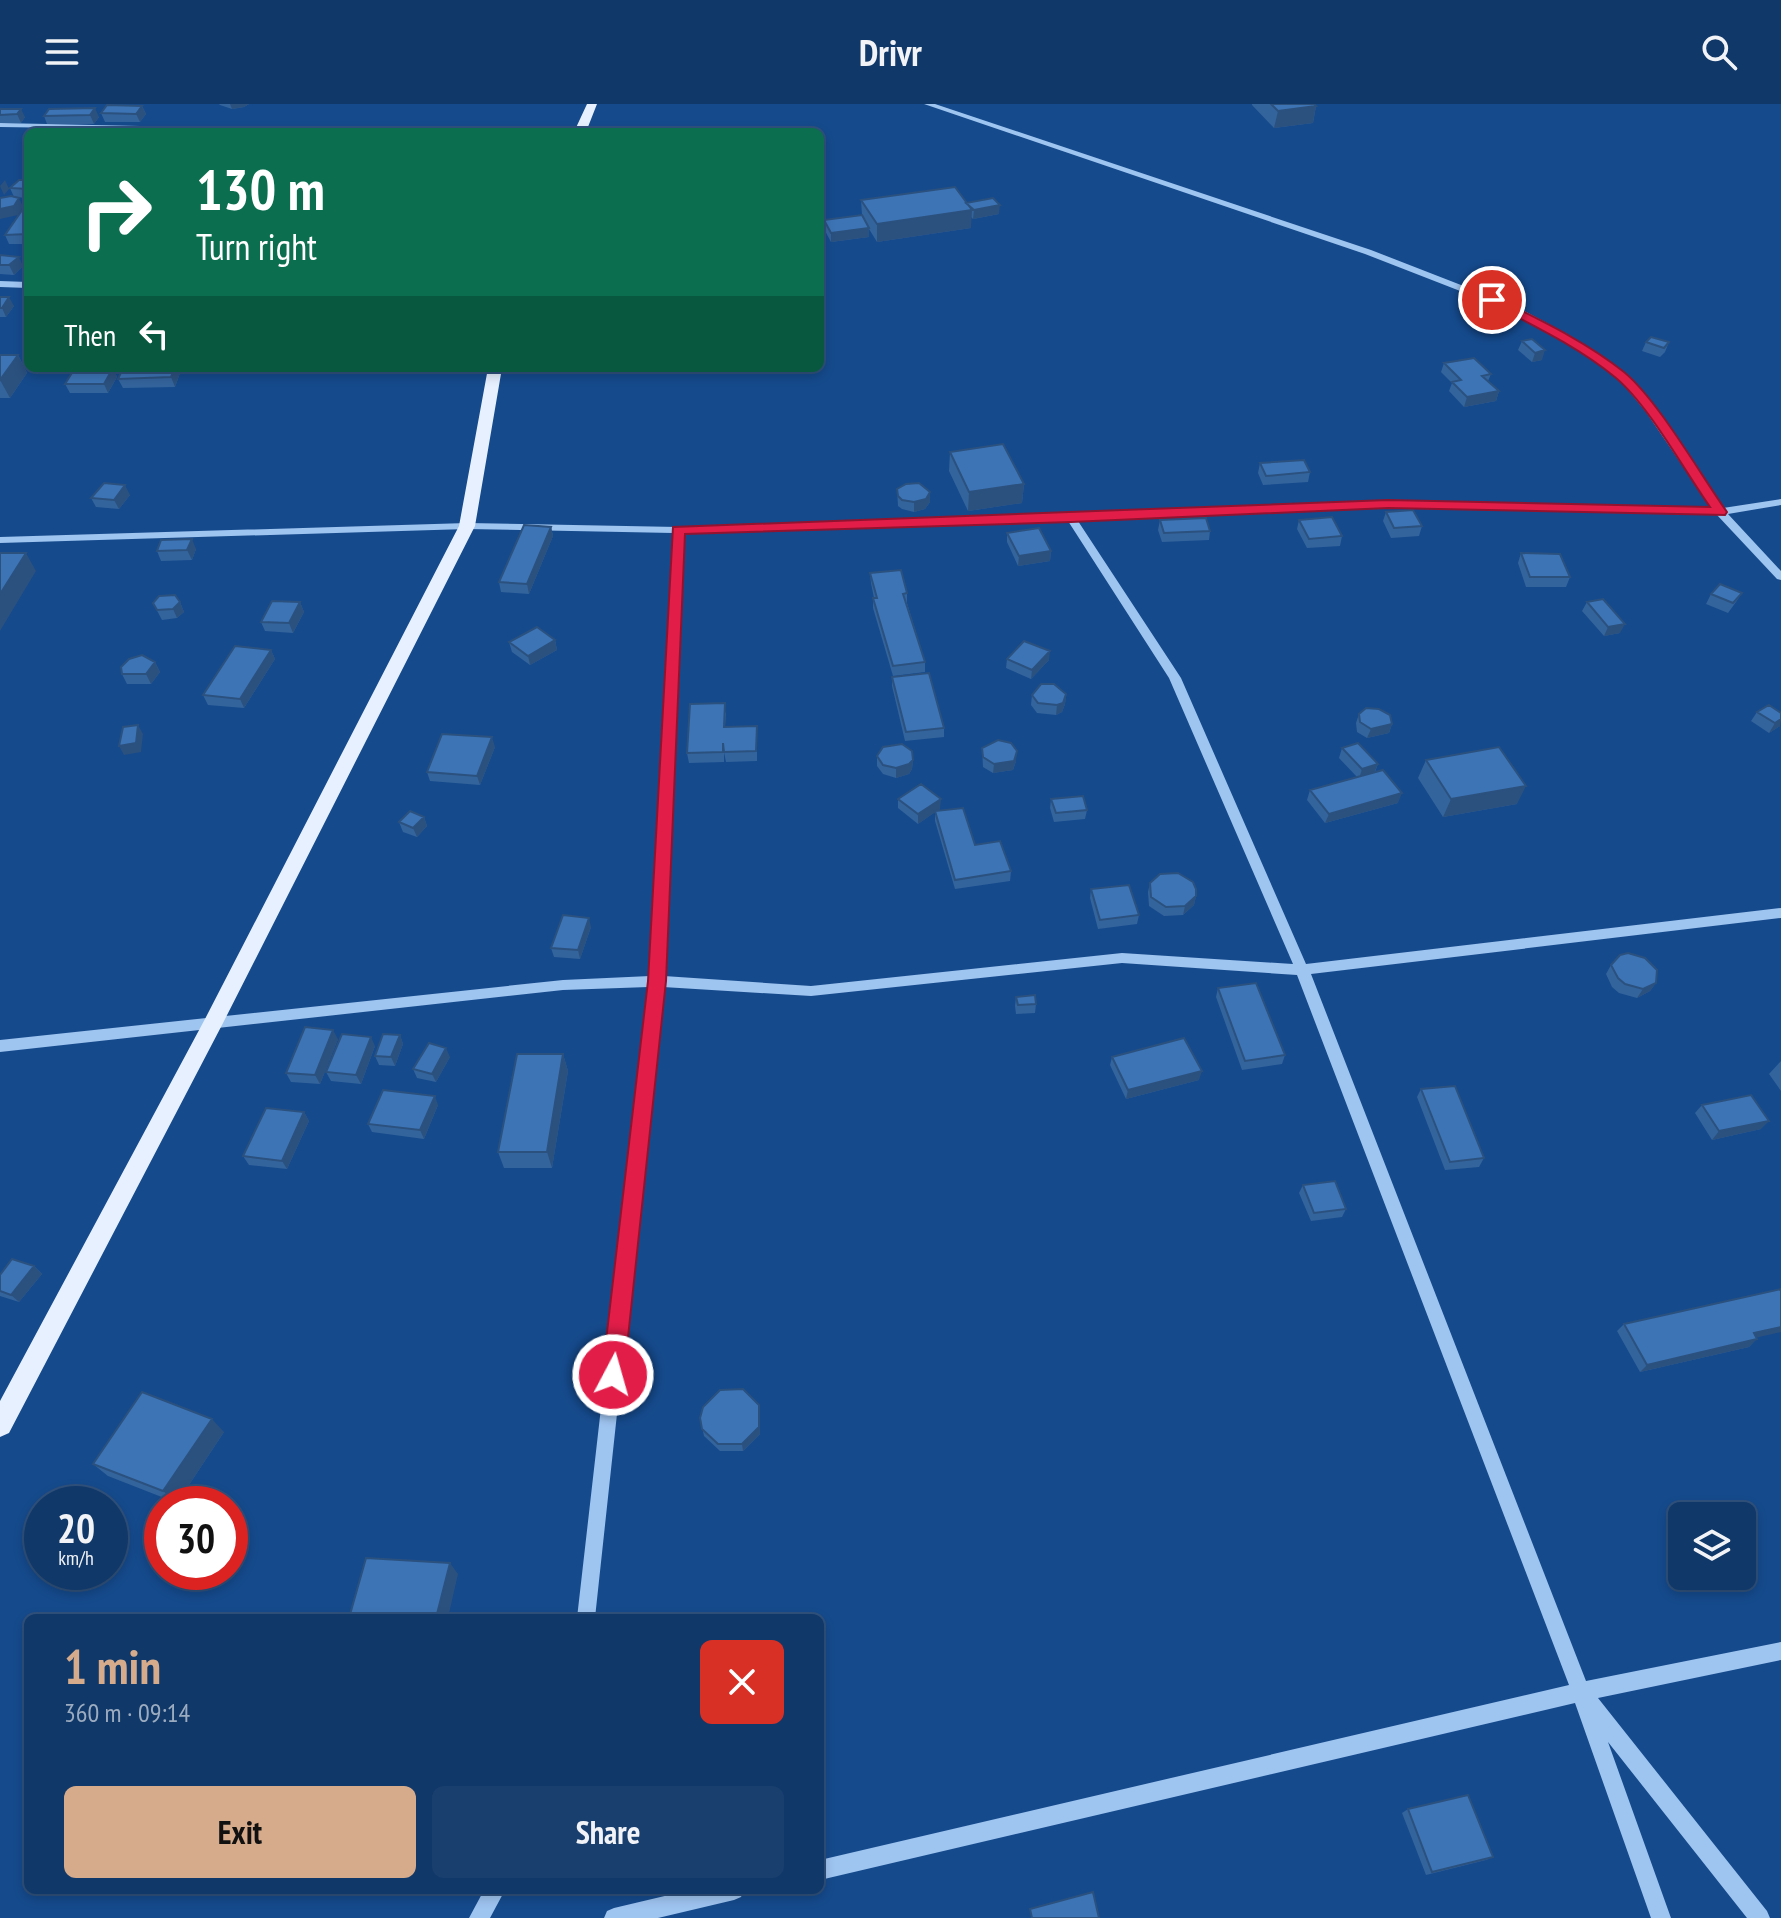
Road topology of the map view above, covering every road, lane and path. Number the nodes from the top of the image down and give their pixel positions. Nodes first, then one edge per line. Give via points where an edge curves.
1 (592, 104) edge
2 (928, 104) edge
3 (0, 125) edge
4 (140, 128) edge
5 (582, 128) edge
6 (0, 284) edge
7 (24, 285) edge
8 (494, 372) edge
9 (1781, 502) edge
10 (1720, 512) junction
11 (1071, 518) junction
12 (467, 526) junction
13 (678, 530) junction
14 (0, 540) edge
15 (1781, 577) edge
16 (1781, 913) edge
17 (1302, 970) junction
18 (657, 981) junction
19 (212, 1025) junction
20 (0, 1046) edge
21 (0, 1425) edge
22 (586, 1614) edge
23 (1781, 1651) edge
24 (1581, 1692) junction
25 (824, 1869) edge
26 (493, 1894) edge
27 (717, 1894) edge
28 (479, 1918) edge
29 (614, 1918) edge
30 (1661, 1918) edge
31 (1760, 1918) edge

1 - 5 main road
2 - 10 street via 1368,252 1512,308 1622,377
3 - 4 street
6 - 7 street
8 - 12 main road
9 - 10 street
10 - 11 street via 1388,504
10 - 15 street
11 - 13 street
11 - 17 street via 1175,678
12 - 13 street
12 - 14 street
12 - 19 main road
13 - 18 street
16 - 17 street
17 - 18 street via 1122,958 811,991
17 - 24 street
18 - 19 street via 563,985
18 - 22 street
19 - 20 street
19 - 21 main road
23 - 24 street
24 - 25 street
24 - 30 street
24 - 31 street
26 - 28 street
27 - 29 street

